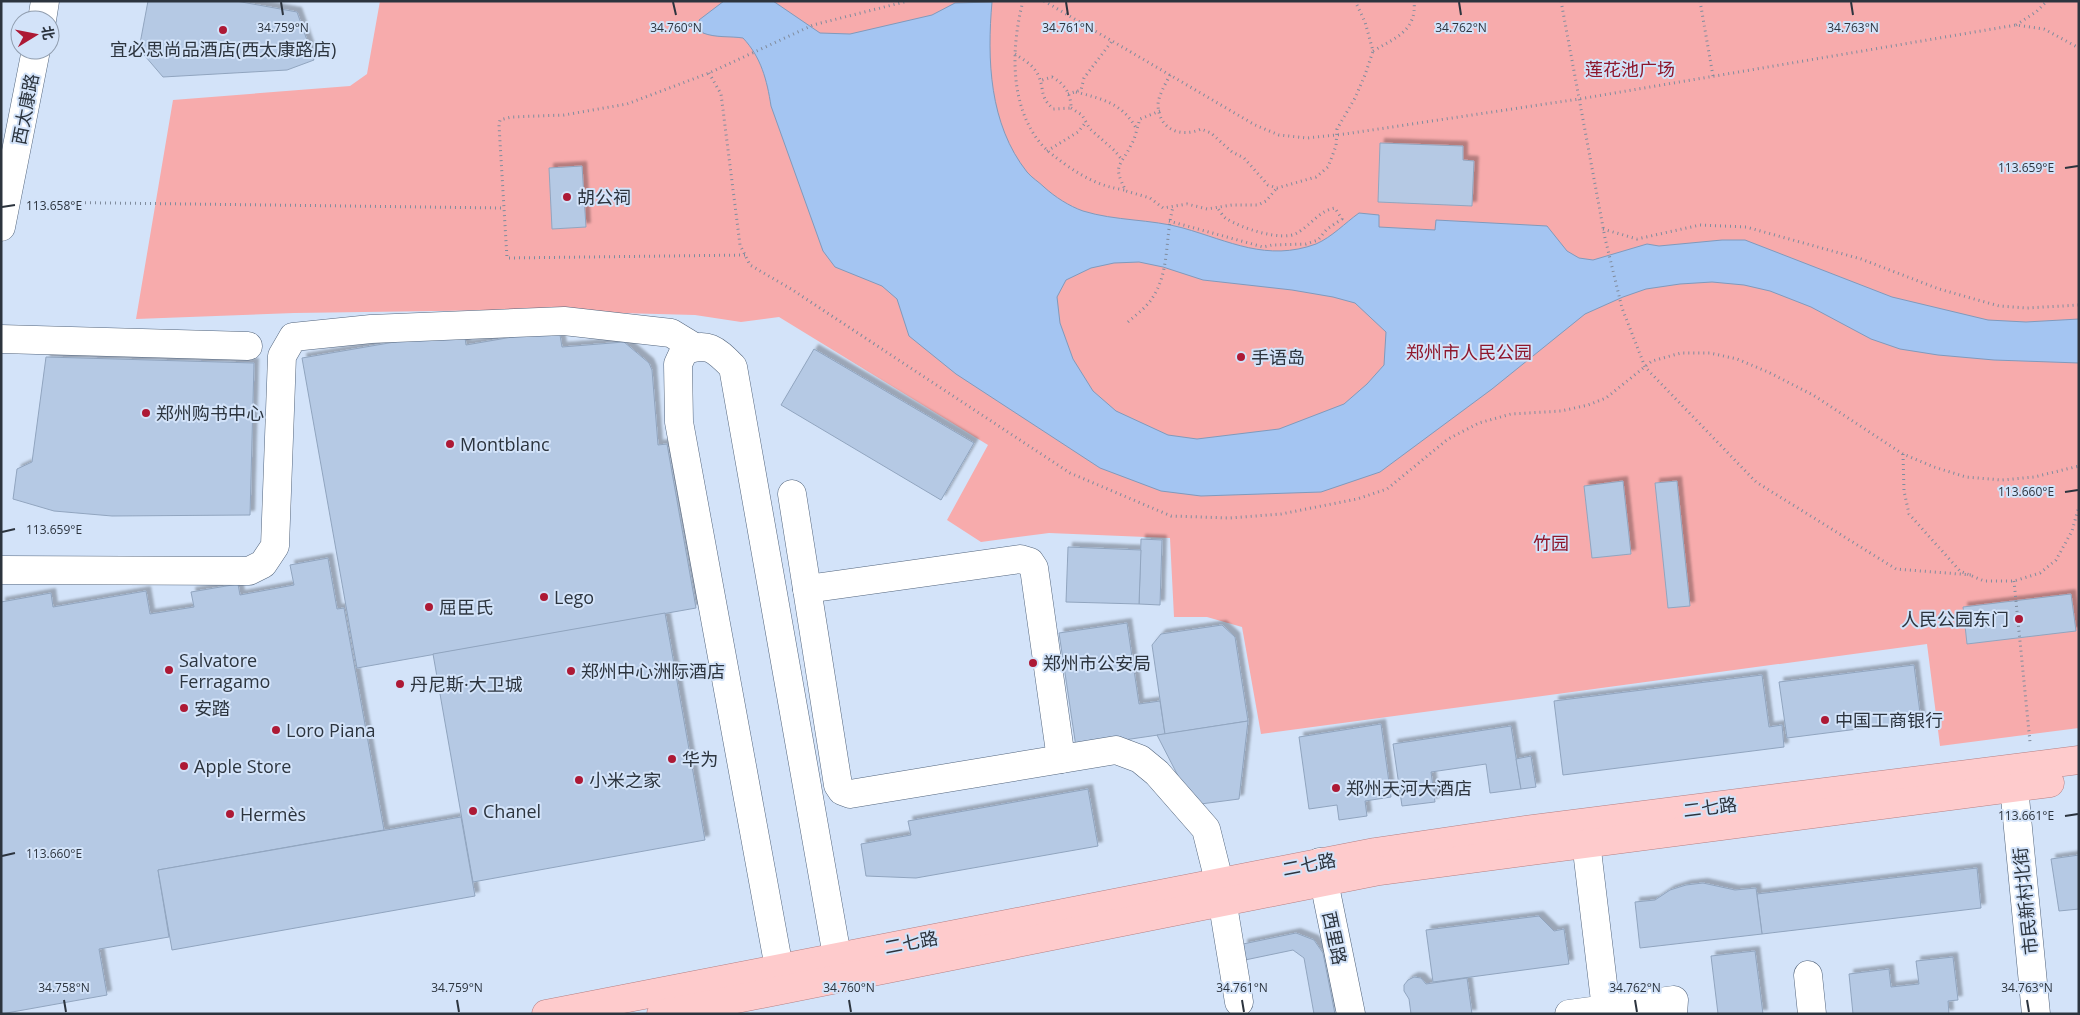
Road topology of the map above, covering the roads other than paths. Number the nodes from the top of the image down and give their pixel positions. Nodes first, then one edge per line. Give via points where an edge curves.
1 (34, 60) edge
2 (4, 214) edge
3 (1, 339) edge
4 (248, 346) dead end
5 (694, 347) junction
6 (792, 494) dead end
7 (1, 570) edge
8 (807, 589) junction
9 (1061, 759) junction
10 (2079, 760) edge
11 (2079, 779) edge
12 (2014, 787) junction
13 (1586, 842) junction
14 (1322, 872) junction
15 (1221, 891) junction
16 (837, 956) junction
17 (779, 968) junction
18 (1808, 975) dead end
19 (1240, 1002) dead end
20 (1606, 1009) junction
21 (546, 1014) edge
22 (661, 1014) edge
23 (1350, 1014) edge
24 (1568, 1014) edge
25 (1673, 1014) edge
26 (1812, 1014) edge
27 (2036, 1014) edge

1 - 2 street, 西太康路
3 - 4 street
5 - 7 street via 671,333 564,321 370,329 292,337 282,356 274,546 263,564 249,571
5 - 16 street via 704,346 733,367
5 - 17 street via 684,351 678,364 679,422
6 - 8 street
8 - 9 street via 1020,559 1030,562 1034,568
8 - 9 street via 838,785 842,790 850,794
9 - 15 street via 1116,750 1140,759 1157,773 1206,829
10 - 14 main road, 二七路 via 1375,852
11 - 12 main road, 二七路
12 - 13 main road, 二七路
12 - 27 street, 市民新村北街
13 - 14 main road, 二七路 via 1379,871
13 - 20 street
14 - 15 main road, 二七路
14 - 23 street, 西里路
15 - 16 main road, 二七路
15 - 19 street
15 - 22 main road, 二七路
16 - 17 main road, 二七路
17 - 21 main road, 二七路
18 - 26 street
20 - 24 street
20 - 25 street via 1674,1000

